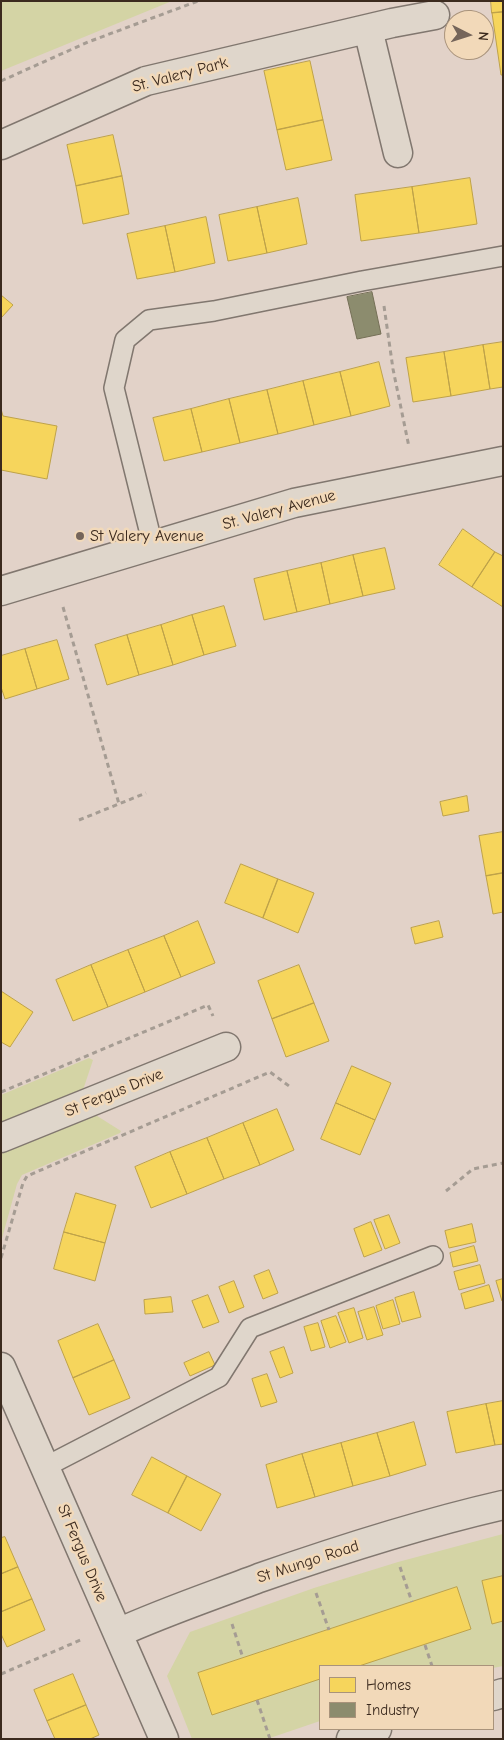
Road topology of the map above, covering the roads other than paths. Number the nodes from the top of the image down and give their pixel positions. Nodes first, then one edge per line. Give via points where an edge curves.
1 (434, 15) dead end
2 (368, 29) junction
3 (1, 145) edge
4 (398, 153) dead end
5 (503, 256) edge
6 (503, 461) edge
7 (153, 546) junction
8 (1, 591) edge
9 (226, 1047) dead end
10 (1, 1138) edge
11 (432, 1256) dead end
12 (1, 1367) edge
13 (45, 1467) junction
14 (503, 1505) edge
15 (116, 1630) junction
16 (374, 1730) edge
17 (164, 1739) edge
18 (350, 1739) edge

1 - 2 street, St. Valery Park
2 - 3 street, St. Valery Park via 146,81
2 - 4 street
5 - 7 lane via 214,311 149,320 125,340 114,388
6 - 7 street, St. Valery Avenue via 294,503
7 - 8 street, St. Valery Avenue
9 - 10 street, St Fergus Drive
11 - 13 lane via 250,1328 219,1377
12 - 13 street, St Fergus Drive
13 - 15 street, St Fergus Drive
14 - 15 street, St Mungo Road via 449,1518 306,1562
15 - 17 street, St Fergus Drive
16 - 18 street

